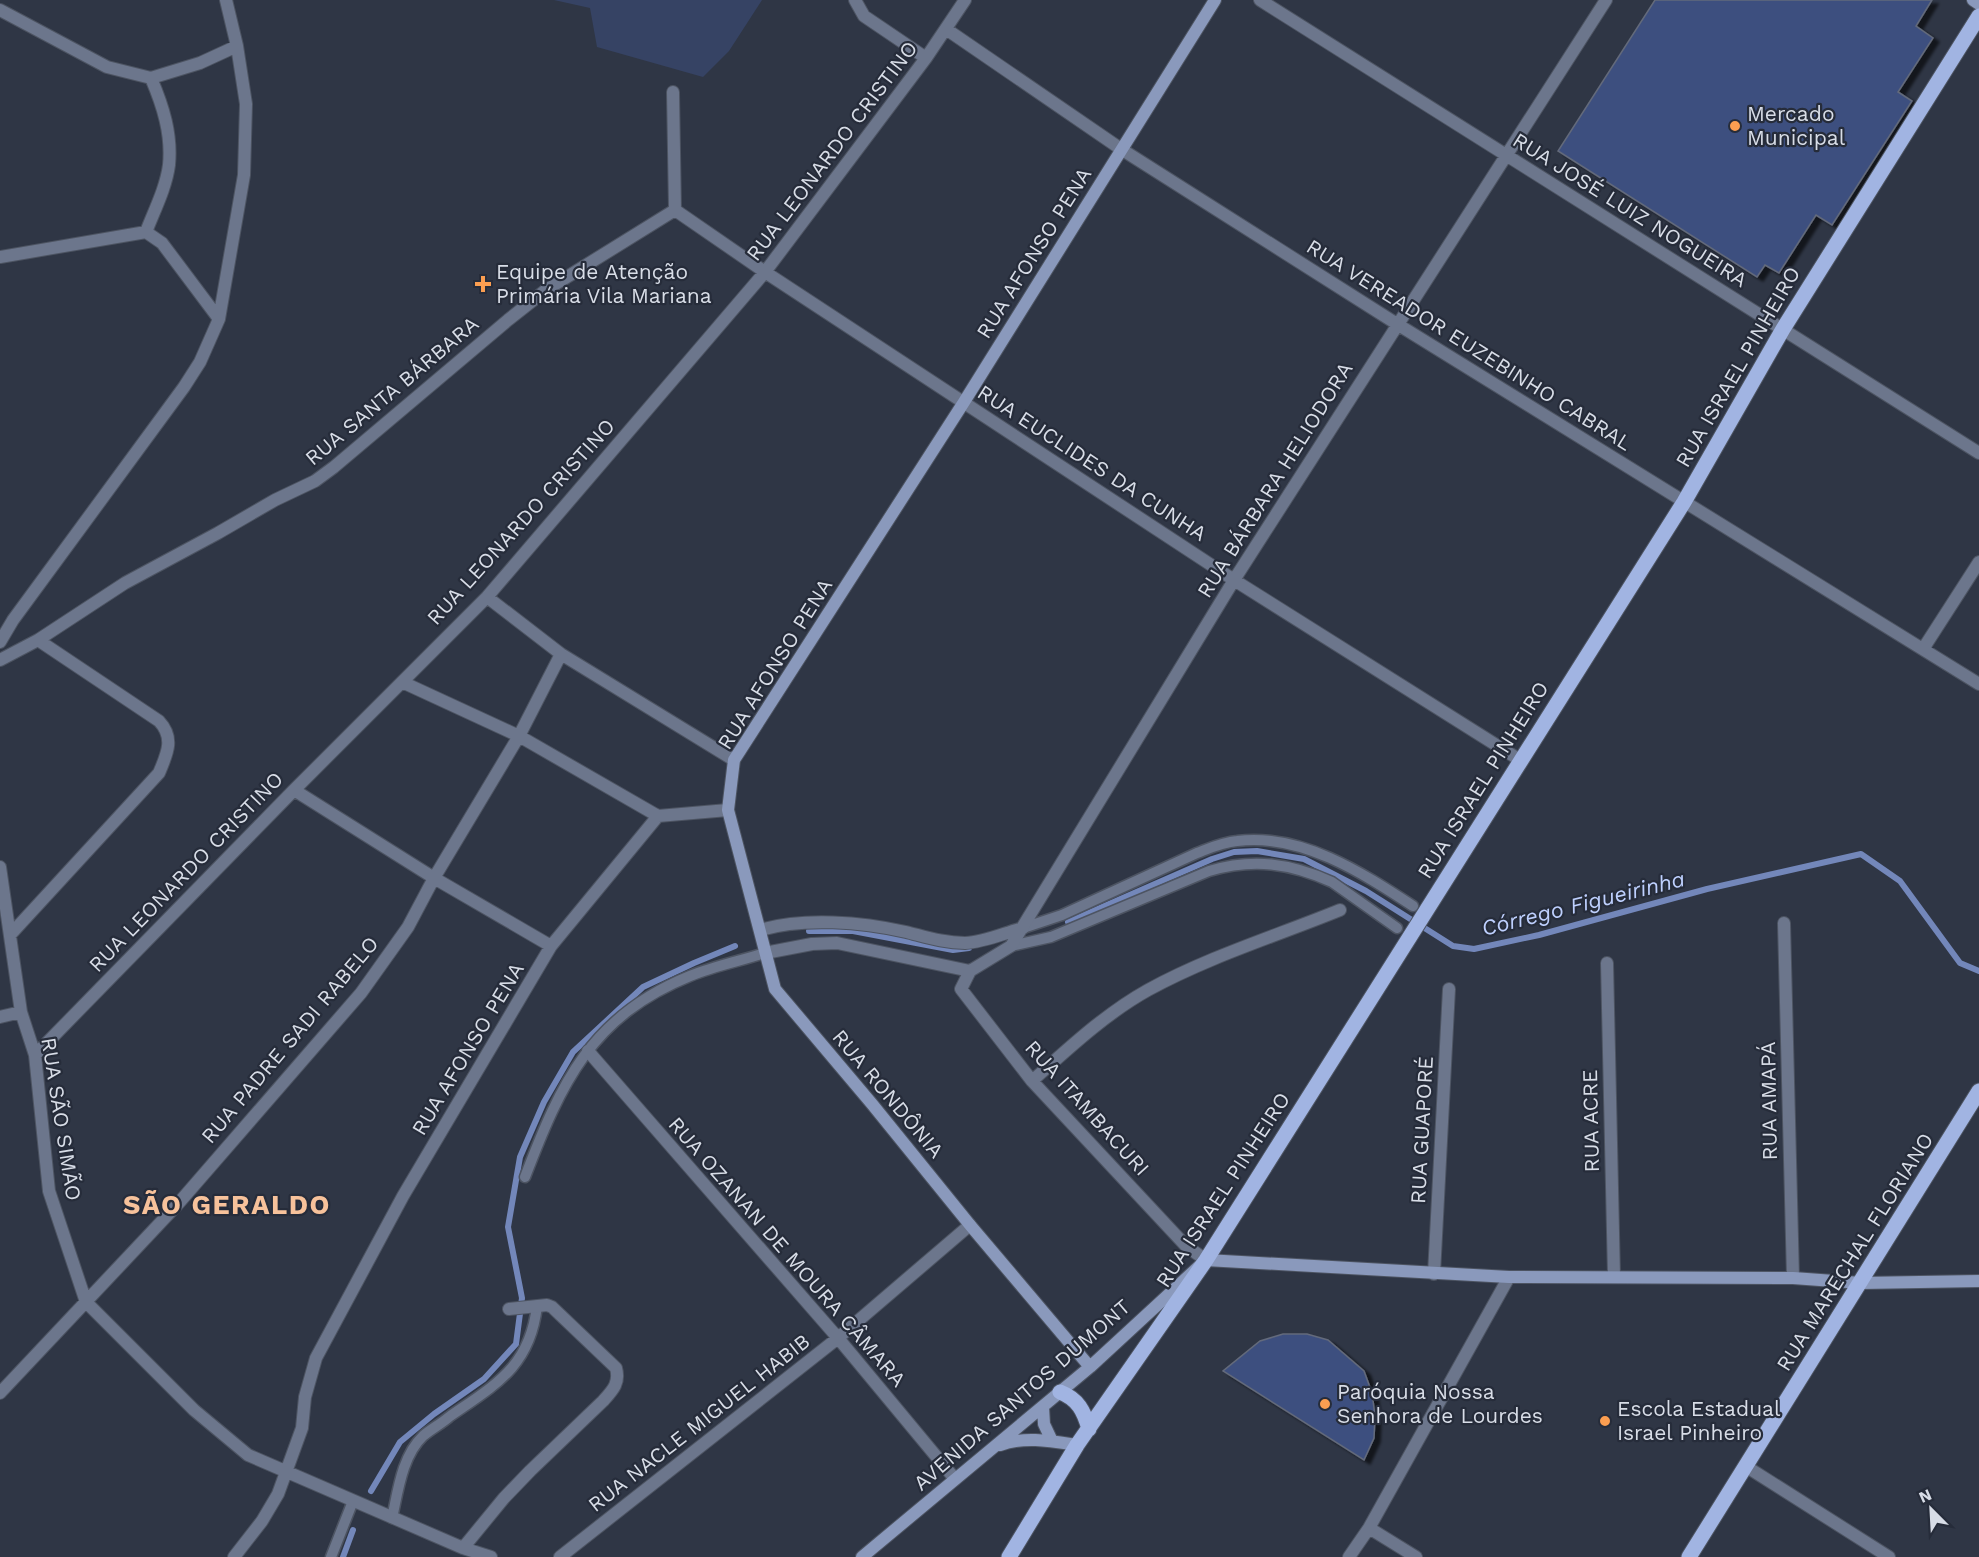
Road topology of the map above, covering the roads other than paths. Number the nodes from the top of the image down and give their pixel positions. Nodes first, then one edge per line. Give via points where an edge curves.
1 (226, 0) edge
2 (855, 0) edge
3 (965, 0) edge
4 (1215, 0) edge
5 (1260, 0) edge
6 (1606, 0) edge
7 (1973, 0) edge
8 (1979, 4) edge
9 (0, 10) edge
10 (1979, 16) edge
11 (946, 29) junction
12 (237, 46) junction
13 (926, 58) junction
14 (151, 78) junction
15 (673, 92) dead end
16 (1121, 149) junction
17 (1508, 155) junction
18 (675, 210) junction
19 (146, 232) junction
20 (0, 257) edge
21 (765, 272) junction
22 (219, 319) junction
23 (1397, 324) junction
24 (1783, 329) junction
25 (964, 402) junction
26 (1979, 453) edge
27 (1684, 502) junction
28 (1979, 562) edge
29 (1234, 580) junction
30 (487, 597) junction
31 (38, 639) junction
32 (0, 642) edge
33 (1923, 649) junction
34 (561, 654) junction
35 (0, 660) edge
36 (402, 682) junction
37 (1979, 684) edge
38 (519, 736) junction
39 (734, 760) junction
40 (1520, 760) junction
41 (294, 790) junction
42 (728, 810) junction
43 (658, 816) junction
44 (0, 867) edge
45 (434, 878) junction
46 (1413, 906) dead end
47 (1340, 910) dead end
48 (1784, 923) dead end
49 (1023, 928) junction
50 (1397, 928) dead end
51 (759, 930) junction
52 (10, 935) junction
53 (551, 946) junction
54 (1011, 946) junction
55 (765, 953) junction
56 (1607, 963) dead end
57 (970, 971) junction
58 (1449, 989) dead end
59 (21, 1012) junction
60 (0, 1017) edge
61 (588, 1051) junction
62 (34, 1055) junction
63 (1032, 1081) junction
64 (1979, 1091) edge
65 (525, 1177) dead end
66 (970, 1225) junction
67 (1206, 1260) junction
68 (1434, 1274) junction
69 (1509, 1277) junction
70 (1614, 1277) junction
71 (1793, 1278) junction
72 (1979, 1281) edge
73 (1861, 1283) junction
74 (86, 1302) junction
75 (537, 1306) junction
76 (509, 1309) dead end
77 (838, 1338) junction
78 (1090, 1367) junction
79 (1060, 1392) junction
80 (0, 1393) edge
81 (1043, 1407) junction
82 (1089, 1429) junction
83 (1052, 1441) junction
84 (1077, 1445) junction
85 (993, 1448) junction
86 (1747, 1467) junction
87 (287, 1472) junction
88 (955, 1479) junction
89 (353, 1501) junction
90 (392, 1518) junction
91 (1369, 1527) junction
92 (463, 1548) junction
93 (234, 1557) edge
94 (332, 1557) edge
95 (491, 1557) edge
96 (560, 1557) edge
97 (862, 1557) edge
98 (1009, 1557) edge
99 (1349, 1557) edge
100 (1416, 1557) edge
101 (1689, 1557) edge
102 (1889, 1557) edge

1 - 12 street
2 - 13 street via 864,16
3 - 11 street, RUA LEONARDO CRISTINO
4 - 16 street, RUA AFONSO PENA
5 - 17 street, RUA JOSÉ LUIZ NOGUEIRA
6 - 17 street, RUA BÁRBARA HELIODORA
7 - 8 street
9 - 14 street via 107,67
10 - 24 main road, RUA ISRAEL PINHEIRO
11 - 13 street, RUA LEONARDO CRISTINO
11 - 16 street, RUA VEREADOR EUZEBINHO CABRAL
12 - 14 street via 200,63
12 - 22 street via 246,104 244,175
13 - 21 street, RUA LEONARDO CRISTINO
14 - 19 street via 166,116 169,165
15 - 18 street
16 - 23 street, RUA VEREADOR EUZEBINHO CABRAL
16 - 25 street, RUA AFONSO PENA
17 - 23 street, RUA BÁRBARA HELIODORA
17 - 24 street, RUA JOSÉ LUIZ NOGUEIRA
18 - 21 street
18 - 31 street, RUA SANTA BÁRBARA via 546,290 315,481 125,583
19 - 20 street
19 - 22 street via 162,243
21 - 25 street, RUA EUCLIDES DA CUNHA
21 - 30 street, RUA LEONARDO CRISTINO
22 - 32 street via 184,387
23 - 27 street, RUA VEREADOR EUZEBINHO CABRAL
23 - 29 street, RUA BÁRBARA HELIODORA
24 - 26 street, RUA JOSÉ LUIZ NOGUEIRA
24 - 27 main road, RUA ISRAEL PINHEIRO
25 - 29 street, RUA EUCLIDES DA CUNHA
25 - 39 street, RUA AFONSO PENA
27 - 33 street, RUA VEREADOR EUZEBINHO CABRAL
27 - 40 main road, RUA ISRAEL PINHEIRO
28 - 33 street
29 - 40 street, RUA EUCLIDES DA CUNHA
29 - 49 street, RUA BÁRBARA HELIODORA
30 - 34 street
30 - 36 street, RUA LEONARDO CRISTINO
31 - 35 street, RUA SANTA BÁRBARA
31 - 52 street via 159,721 167,731 169,744 159,773
33 - 37 street, RUA VEREADOR EUZEBINHO CABRAL
34 - 38 street, RUA PADRE SADI RABELO
34 - 39 street
36 - 38 street
36 - 41 street, RUA LEONARDO CRISTINO
38 - 43 street
38 - 45 street, RUA PADRE SADI RABELO
39 - 42 street, RUA AFONSO PENA
40 - 67 main road, RUA ISRAEL PINHEIRO
41 - 45 street
41 - 62 street, RUA LEONARDO CRISTINO
42 - 43 street
42 - 51 street, RUA RONDÔNIA
43 - 53 street, RUA AFONSO PENA
44 - 52 street, RUA SÃO SIMÃO
45 - 53 street
45 - 74 street, RUA PADRE SADI RABELO via 408,927 361,993 177,1205
46 - 49 lane via 1330,858 1284,842 1236,841 1208,848 1062,915
47 - 63 street via 1148,990 1088,1031
48 - 71 street, RUA AMAPÁ
49 - 51 street via 962,943 861,924 783,925
49 - 54 street, RUA BÁRBARA HELIODORA
50 - 54 lane via 1332,882 1279,864 1247,863 1209,871 1051,937
51 - 55 street, RUA RONDÔNIA
52 - 59 street, RUA SÃO SIMÃO
53 - 87 street, RUA AFONSO PENA via 403,1196 316,1358 305,1397 302,1428
54 - 57 street, RUA BÁRBARA HELIODORA
55 - 57 street via 837,943
55 - 61 lane via 692,975 647,997 610,1024
55 - 66 street, RUA RONDÔNIA via 775,989
56 - 70 street, RUA ACRE
57 - 63 street, RUA ITAMBACURI via 961,989
58 - 68 street, RUA GUAPORÉ
59 - 60 street
59 - 62 street, RUA SÃO SIMÃO
61 - 65 lane via 556,1101
61 - 77 street, RUA OZANAN DE MOURA CÂMARA
62 - 74 street, RUA SÃO SIMÃO via 49,1191
63 - 67 street, RUA ITAMBACURI via 1186,1246
64 - 73 main road, RUA MARECHAL FLORIANO
66 - 77 street, RUA NACLE MIGUEL HABIB
66 - 78 street, RUA RONDÔNIA
67 - 68 street
67 - 78 street, AVENIDA SANTOS DUMONT
67 - 82 main road, RUA ISRAEL PINHEIRO
68 - 69 street
69 - 70 street
69 - 91 street
70 - 71 street
71 - 73 street
72 - 73 street
73 - 86 main road, RUA MARECHAL FLORIANO
74 - 80 street, RUA PADRE SADI RABELO
74 - 87 street via 194,1410 248,1455
75 - 76 street
75 - 90 lane via 531,1336 505,1376 422,1437 407,1459
75 - 92 street via 557,1310 616,1368 618,1380 603,1401 523,1478
77 - 88 street, RUA OZANAN DE MOURA CÂMARA
77 - 96 street, RUA NACLE MIGUEL HABIB
78 - 79 street, AVENIDA SANTOS DUMONT
79 - 81 street, AVENIDA SANTOS DUMONT
79 - 82 main road via 1079,1405
81 - 83 street via 1044,1427
81 - 85 street, AVENIDA SANTOS DUMONT
82 - 84 main road, RUA ISRAEL PINHEIRO
83 - 84 street
83 - 85 street via 1022,1439
84 - 98 main road, RUA ISRAEL PINHEIRO
85 - 88 street, AVENIDA SANTOS DUMONT
86 - 101 main road, RUA MARECHAL FLORIANO
86 - 102 street
87 - 89 street
87 - 93 street, RUA AFONSO PENA via 262,1521
88 - 97 street, AVENIDA SANTOS DUMONT
89 - 90 street
89 - 94 lane
90 - 92 street
91 - 99 street
91 - 100 street
92 - 95 street

